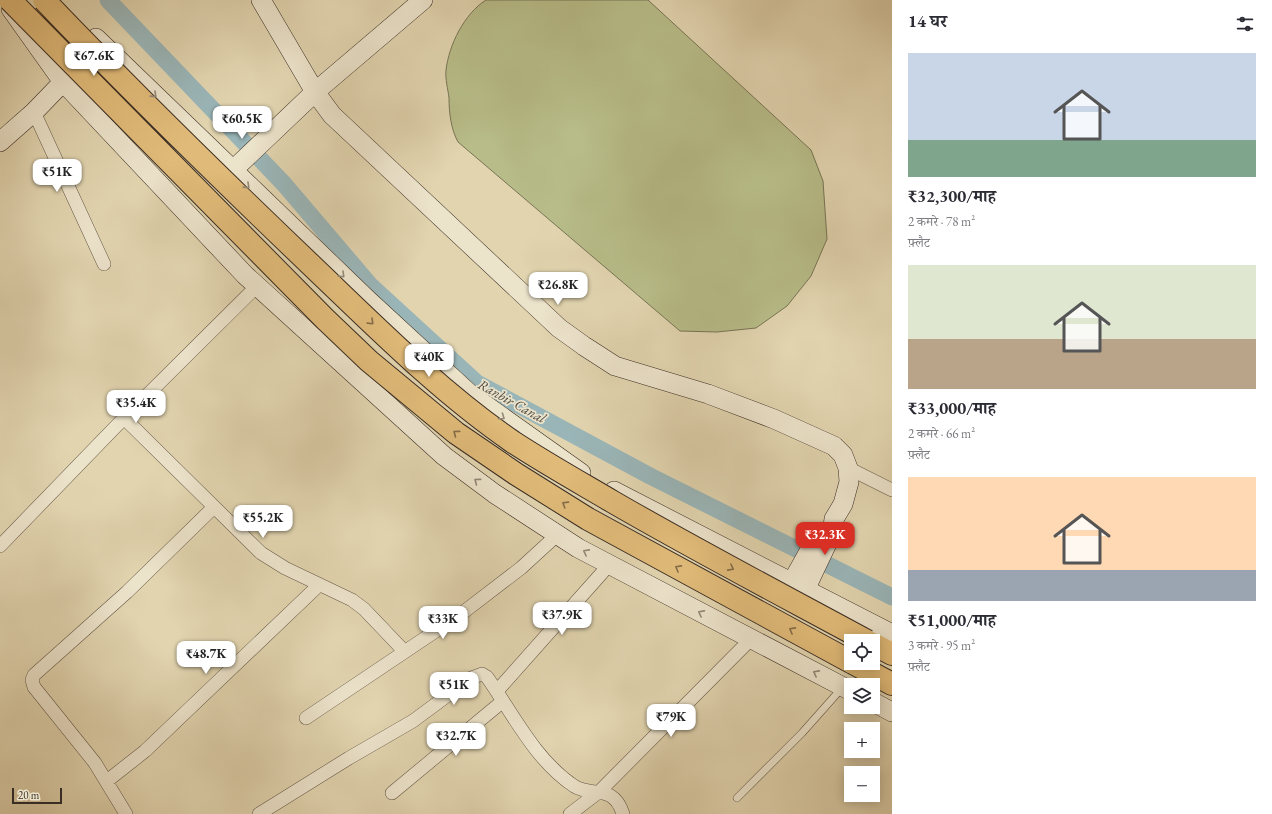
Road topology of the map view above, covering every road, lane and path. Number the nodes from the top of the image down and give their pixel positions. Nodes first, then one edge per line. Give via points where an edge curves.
1 (5, 0) edge
2 (10, 0) edge
3 (44, 0) edge
4 (56, 0) edge
5 (261, 0) edge
6 (423, 0) edge
7 (106, 48) junction
8 (63, 82) junction
9 (315, 92) junction
10 (34, 112) junction
11 (0, 142) edge
12 (235, 169) junction
13 (104, 264) dead end
14 (257, 286) junction
15 (124, 418) junction
16 (848, 468) junction
17 (892, 490) edge
18 (214, 507) junction
19 (557, 534) junction
20 (0, 546) edge
21 (609, 564) junction
22 (802, 579) junction
23 (319, 585) junction
24 (854, 634) edge
25 (892, 634) edge
26 (751, 639) junction
27 (880, 648) edge
28 (404, 651) junction
29 (892, 654) edge
30 (844, 658) edge
31 (867, 670) edge
32 (892, 684) edge
33 (844, 687) edge
34 (844, 692) edge
35 (500, 696) junction
36 (880, 706) edge
37 (892, 712) edge
38 (306, 718) dead end
39 (107, 781) junction
40 (600, 792) junction
41 (392, 793) dead end
42 (737, 798) dead end
43 (126, 814) edge
44 (260, 814) edge
45 (570, 814) edge
46 (623, 814) edge

1 - 8 street
30 -> 2 highway, bridge via 588,519 456,433 369,361 325,319
3 -> 24 highway, bridge via 129,90 228,186 393,344 467,406 512,441 569,476 732,569
4 - 7 street
5 - 9 street
6 - 9 street
7 - 8 street
7 -> 12 street
8 - 10 street
8 - 14 street
9 - 12 street
9 - 16 street via 332,115 354,137 553,323 584,346 616,366 708,394 774,419 834,446 843,455
10 - 11 street
10 - 13 street
12 -> 22 street via 470,394 586,476
14 - 15 street
19 -> 14 street via 444,456
15 - 18 street
15 - 20 street
16 - 17 street
16 - 22 street via 849,482 843,504
18 - 23 street via 261,553
18 - 39 street via 127,592 34,675 32,680 34,687
21 -> 19 street
19 - 28 street via 522,568 461,614
26 -> 21 street
21 - 35 street
22 - 25 street
23 - 28 street via 352,600
23 - 39 street via 145,751
33 -> 26 street
26 - 40 street
27 - 29 highway
28 - 38 street
31 - 32 highway
34 - 42 lane
35 - 40 street via 551,768 575,787
35 - 41 street
35 - 44 street via 487,677 477,675 413,721
36 - 37 street
39 - 43 street
40 - 45 street
40 - 46 street via 614,799 620,805

